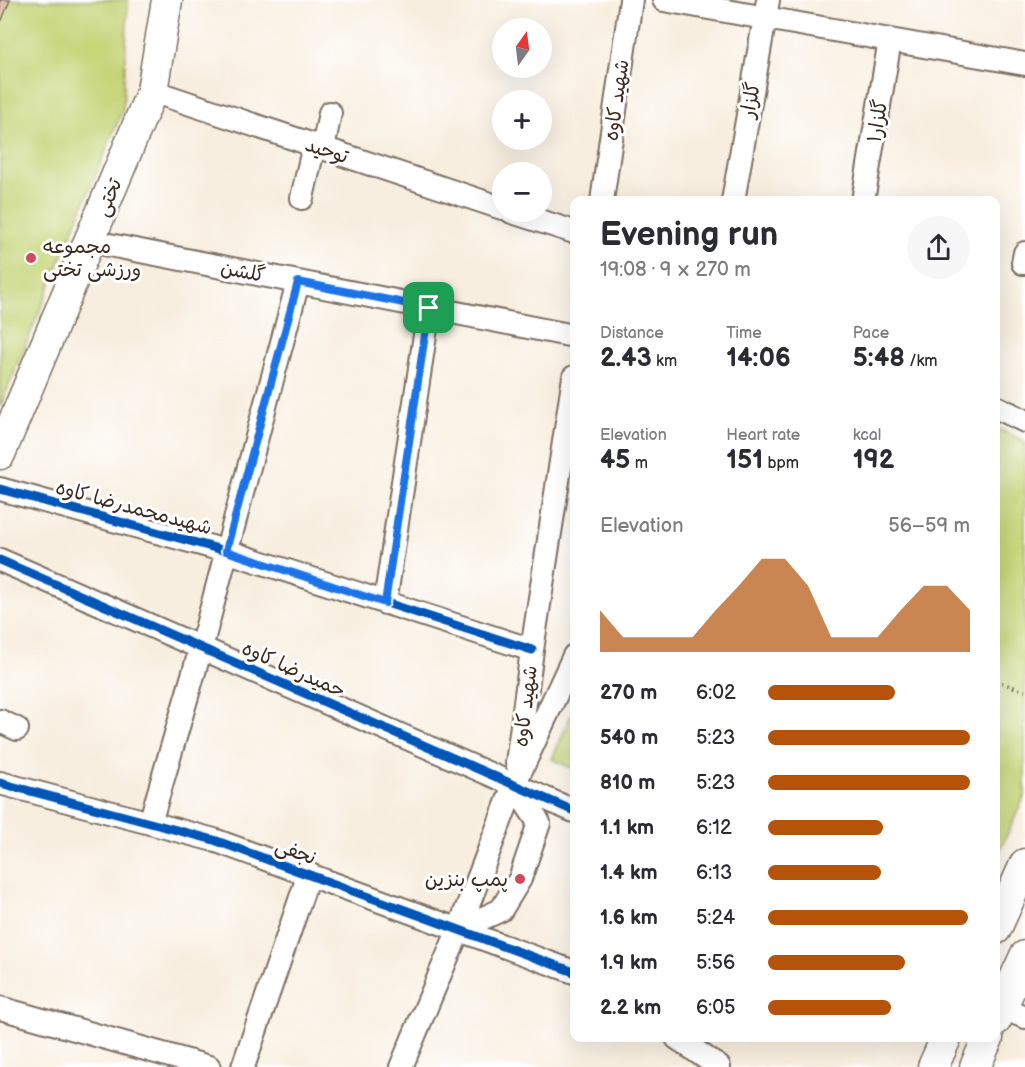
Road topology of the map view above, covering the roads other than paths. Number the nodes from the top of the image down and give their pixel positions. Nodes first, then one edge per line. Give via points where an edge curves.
1 (167, 0) edge
2 (631, 0) edge
3 (664, 0) edge
4 (766, 9) edge
5 (890, 40) junction
6 (1025, 64) edge
7 (152, 91) junction
8 (330, 113) dead end
9 (318, 147) junction
10 (603, 196) edge
11 (734, 196) edge
12 (864, 196) edge
13 (302, 198) dead end
14 (492, 205) edge
15 (543, 222) edge
16 (570, 231) edge
17 (89, 241) junction
18 (298, 282) junction
19 (429, 308) junction
20 (570, 335) edge
21 (570, 403) edge
22 (1000, 409) edge
23 (1025, 421) edge
24 (0, 454) edge
25 (0, 489) edge
26 (226, 551) junction
27 (0, 560) edge
28 (385, 603) junction
29 (201, 648) junction
30 (532, 650) junction
31 (570, 665) edge
32 (0, 783) edge
33 (514, 785) junction
34 (570, 809) edge
35 (150, 823) junction
36 (1025, 864) edge
37 (309, 874) junction
38 (1000, 919) edge
39 (459, 929) junction
40 (1025, 956) edge
41 (570, 971) edge
42 (0, 1008) edge
43 (1008, 1015) edge
44 (683, 1042) edge
45 (944, 1042) edge
46 (986, 1042) edge
47 (209, 1067) edge
48 (243, 1067) edge
49 (401, 1067) edge
50 (719, 1067) edge
51 (933, 1067) edge
52 (975, 1067) edge

1 - 7 main road, تختی
2 - 10 street, شهید کاوه
3 - 4 street
4 - 5 street
4 - 11 street, گلزار
5 - 6 street
5 - 12 street, گلزار۱
7 - 9 street, توحید
7 - 17 main road, تختی
8 - 9 street
9 - 13 street
9 - 14 street, توحید
15 - 16 street
17 - 18 street, گلشن
17 - 24 main road, تختی
18 - 19 street, گلشن
18 - 26 street
19 - 20 street, گلشن
19 - 28 street
21 - 30 street, شهید کاوه
22 - 23 street
25 - 26 street, شهیدمحمدرضا کاوه
26 - 28 street, شهیدمحمدرضا کاوه
26 - 29 street
27 - 29 street, حمیدرضا کاوه
28 - 30 street, شهیدمحمدرضا کاوه
29 - 33 street, حمیدرضا کاوه
29 - 35 street
30 - 33 street, شهید کاوه
31 - 33 street
32 - 35 street, نجفی
33 - 34 street, حمیدرضا کاوه
33 - 39 street
33 - 39 street via 539,823 520,879 501,910
35 - 37 street, نجفی via 214,840
36 - 38 main road
37 - 39 street, نجفی
37 - 48 street
39 - 41 street, نجفی
39 - 49 street
40 - 43 main road
42 - 47 street
44 - 50 street
45 - 51 main road
46 - 52 main road

